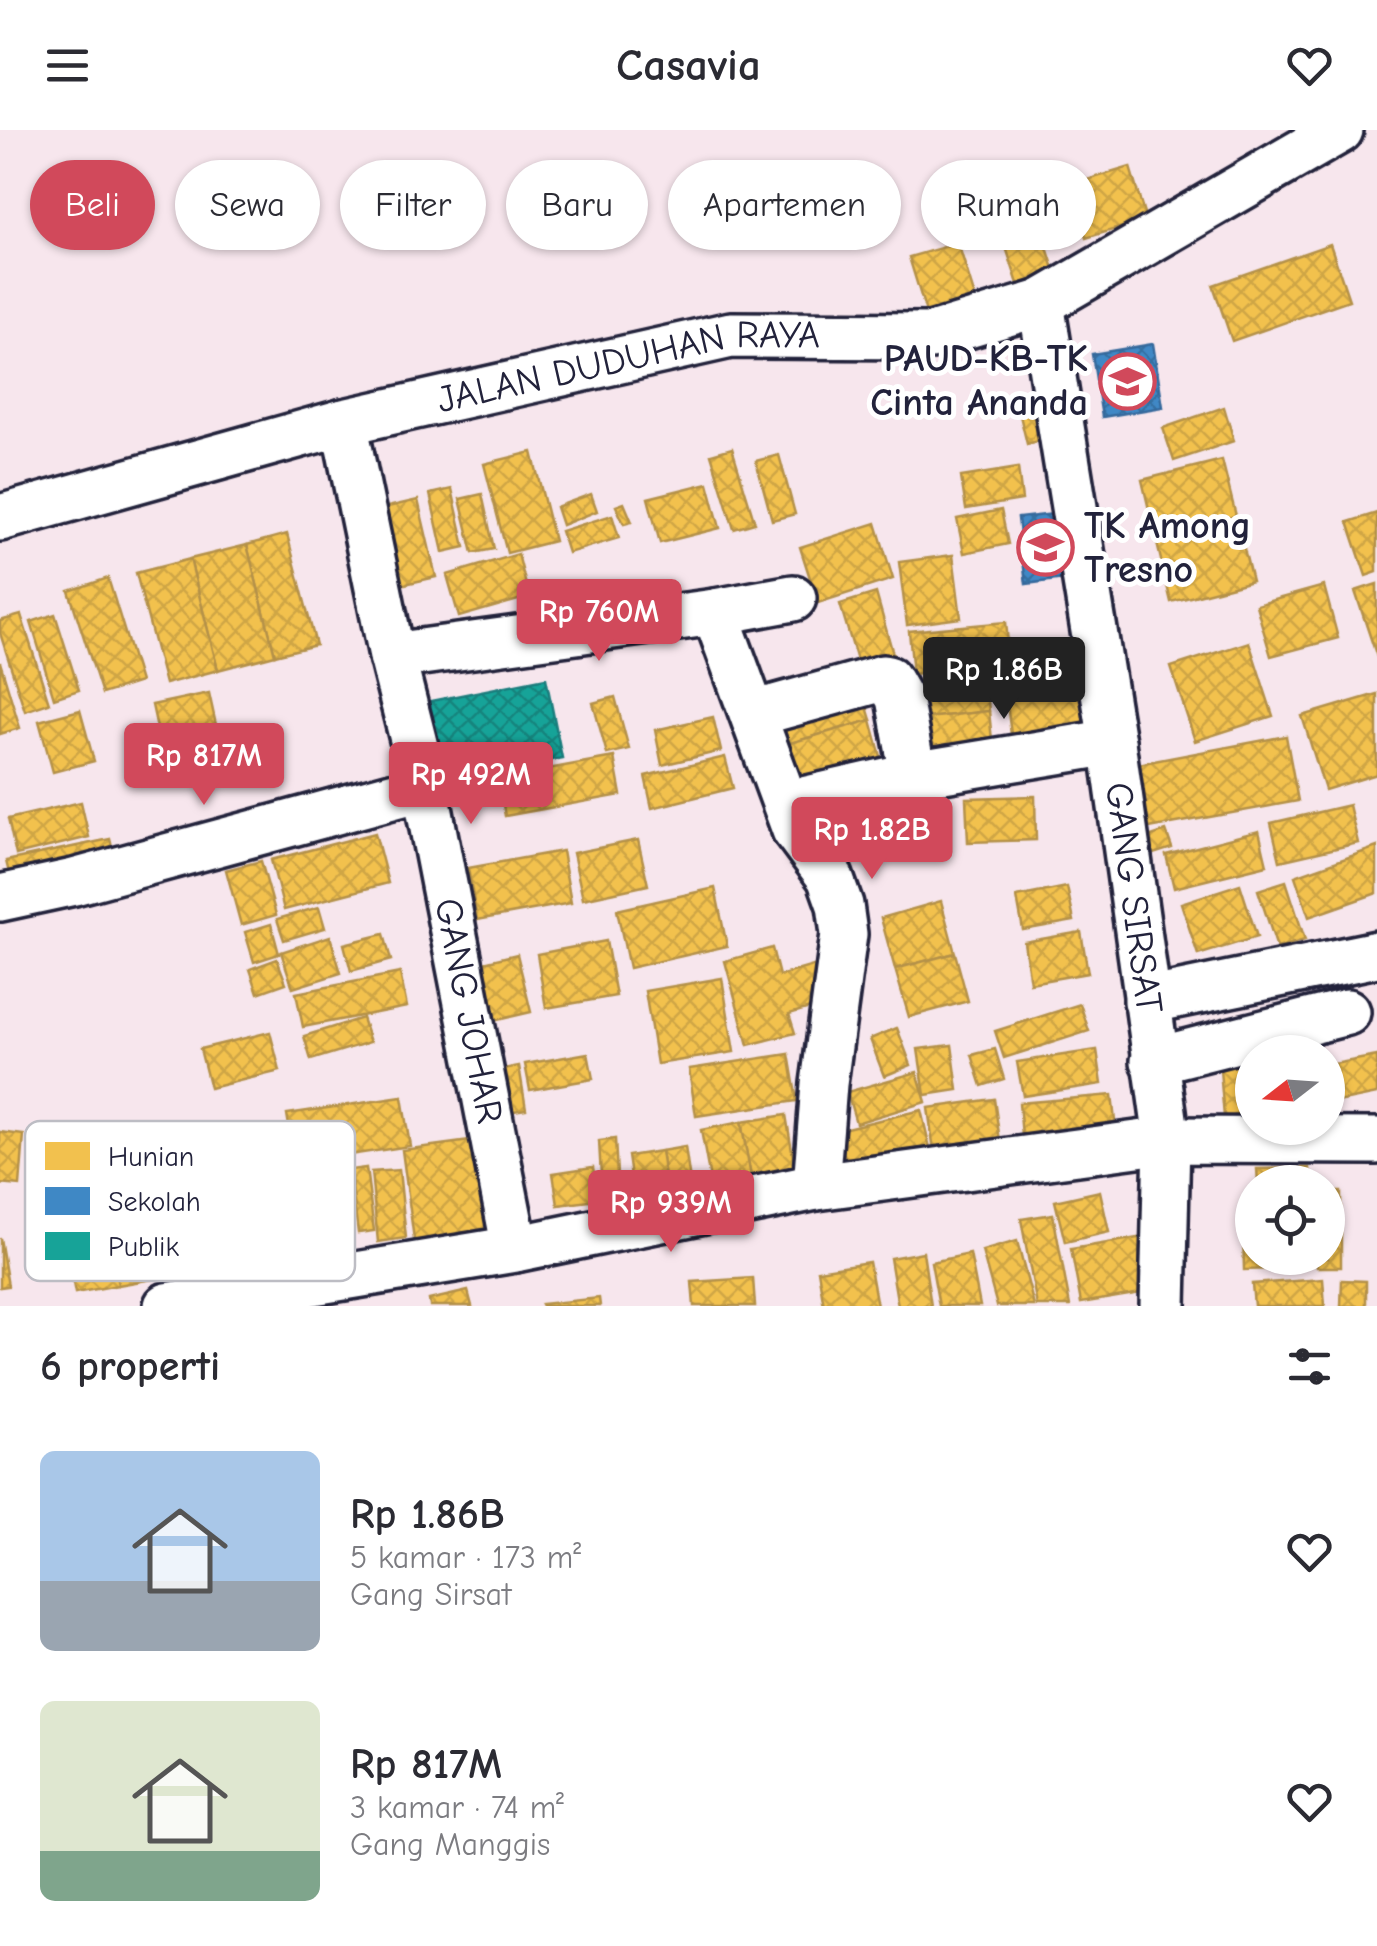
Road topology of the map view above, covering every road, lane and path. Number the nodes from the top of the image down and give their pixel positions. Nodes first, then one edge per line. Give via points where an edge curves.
1 (1340, 130) edge
2 (1042, 303) junction
3 (344, 422) junction
4 (0, 518) edge
5 (793, 598) dead end
6 (715, 612) junction
7 (392, 656) junction
8 (754, 714) junction
9 (1112, 742) junction
10 (913, 775) junction
11 (425, 787) junction
12 (786, 804) junction
13 (0, 898) edge
14 (1377, 954) edge
15 (1146, 1002) junction
16 (1347, 1012) dead end
17 (1154, 1060) junction
18 (1167, 1140) junction
19 (1377, 1141) edge
20 (816, 1187) junction
21 (516, 1248) junction
22 (355, 1275) edge
23 (317, 1281) edge
24 (166, 1306) edge
25 (1163, 1306) edge

1 - 2 street, JALAN DUDUHAN RAYA
2 - 3 street, JALAN DUDUHAN RAYA via 930,336 731,335
2 - 9 street, GANG SIRSAT
3 - 4 street, JALAN DUDUHAN RAYA
3 - 7 street, GANG JOHAR
5 - 6 street
6 - 7 street
6 - 8 street
7 - 11 street, GANG JOHAR
8 - 10 street via 888,679
8 - 12 street
9 - 10 street
9 - 15 street, GANG SIRSAT
10 - 12 street
11 - 13 street
11 - 21 street, GANG JOHAR
12 - 20 street via 795,830 830,877 844,934
14 - 15 street
15 - 17 street, GANG SIRSAT
16 - 17 street
17 - 18 street, GANG SIRSAT
18 - 19 street
18 - 20 street
18 - 25 street, GANG SIRSAT
20 - 21 street
21 - 22 street
23 - 24 street

